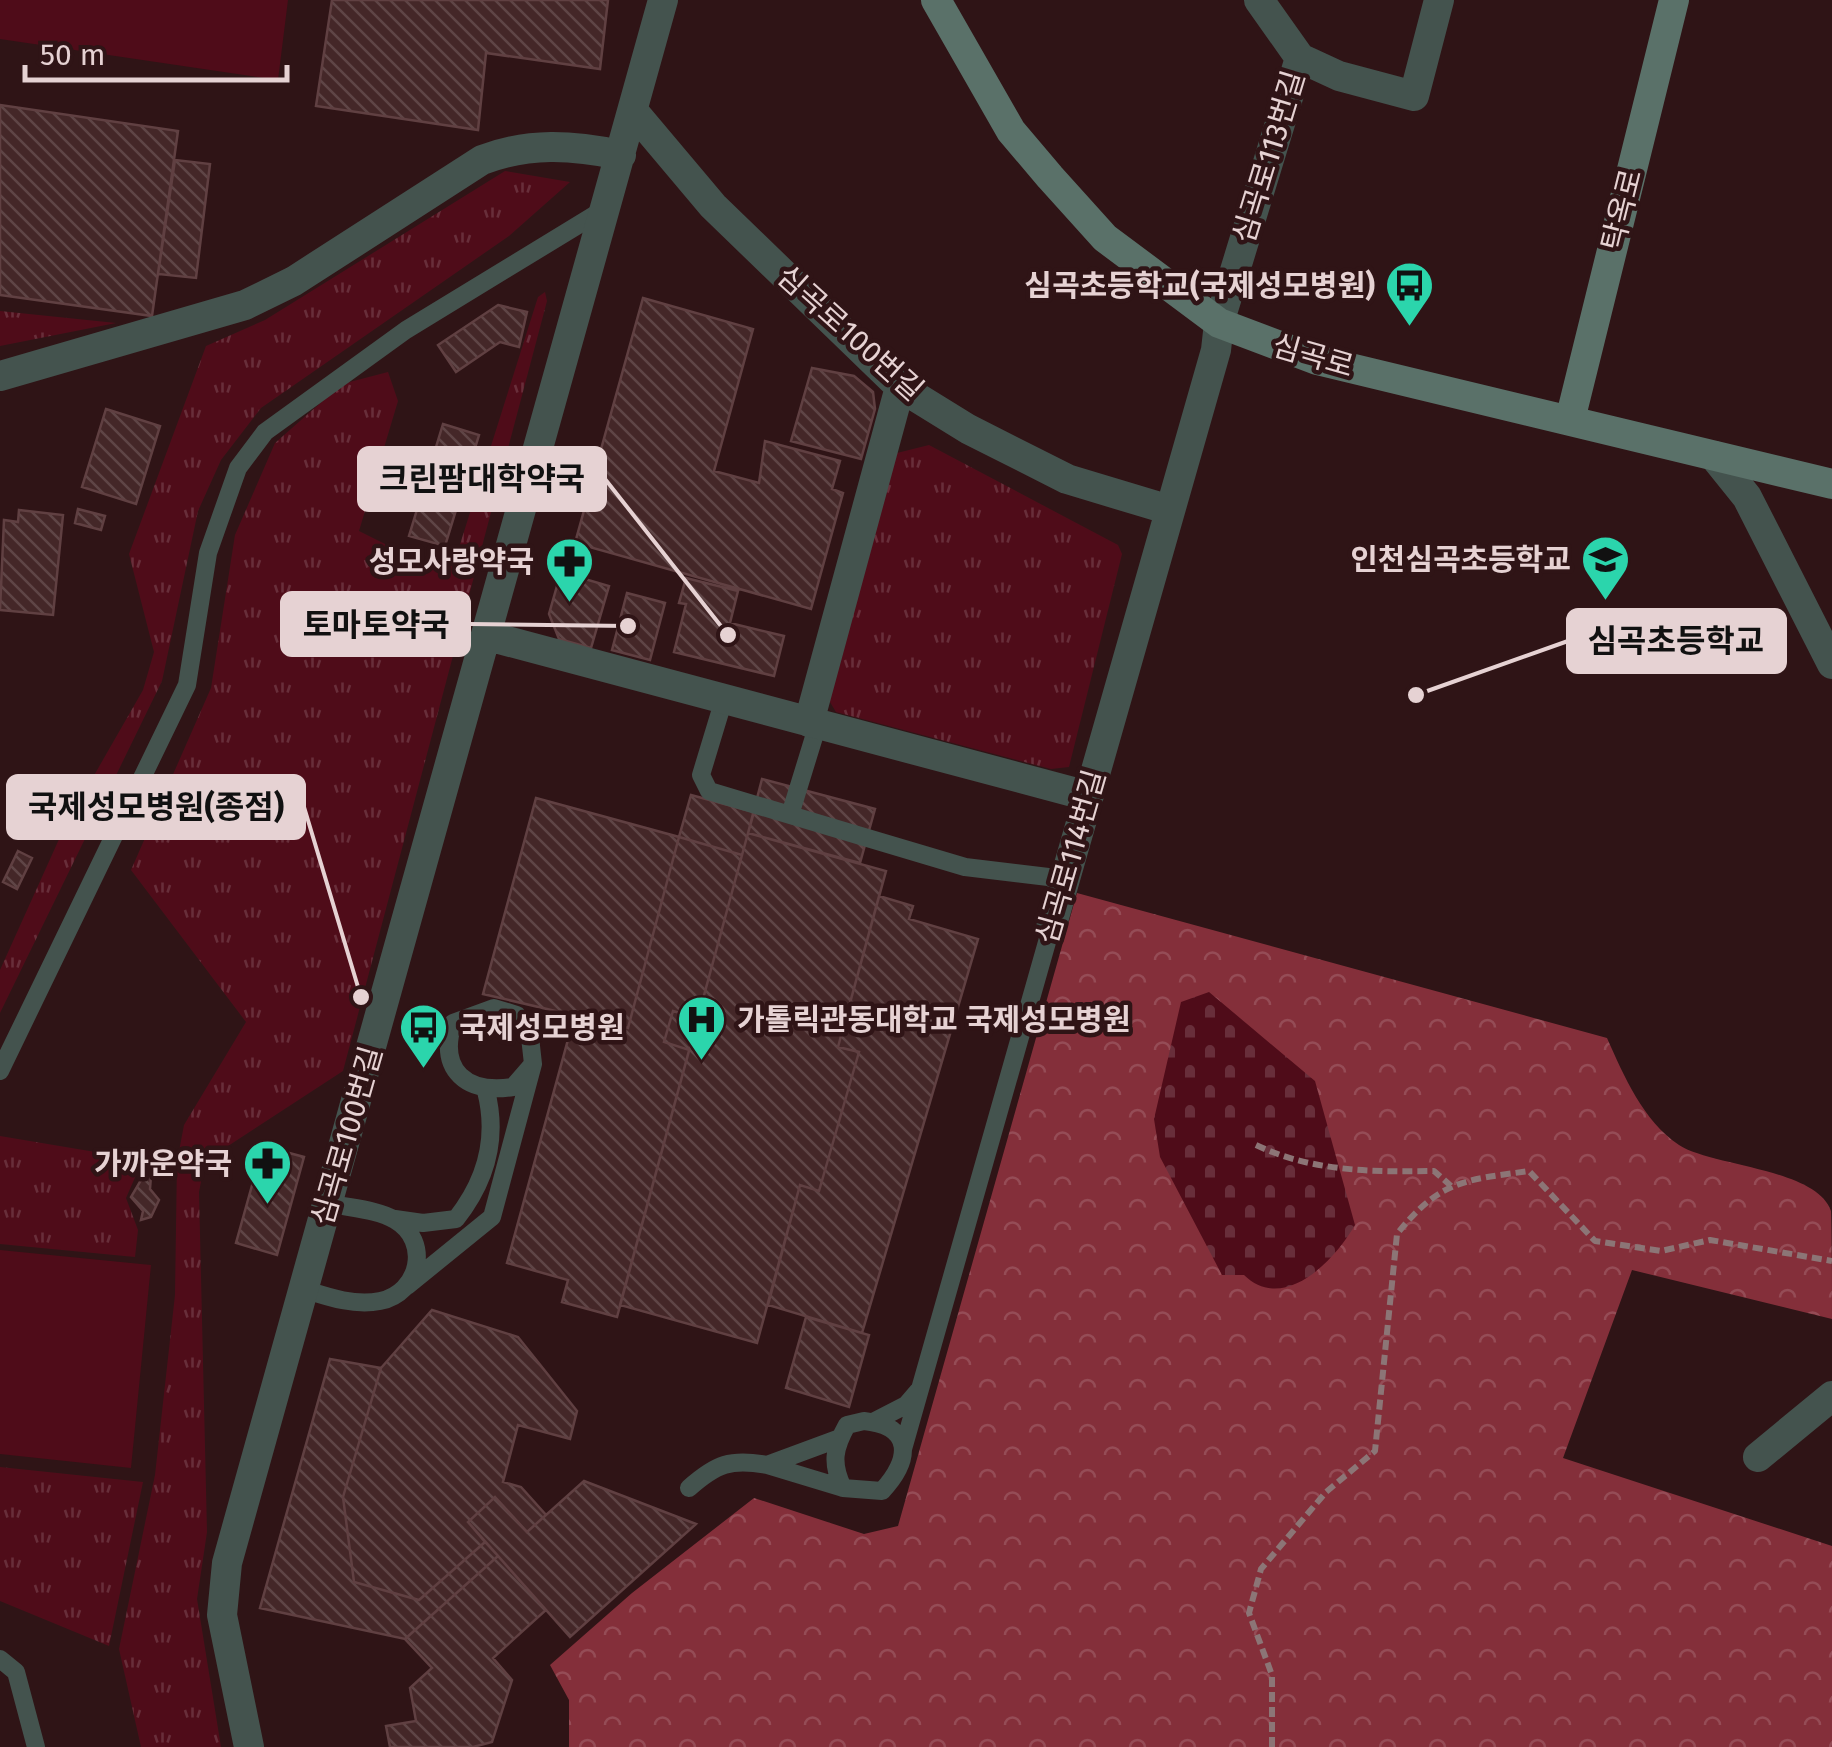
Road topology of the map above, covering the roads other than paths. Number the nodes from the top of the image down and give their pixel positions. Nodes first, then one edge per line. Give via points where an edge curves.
1 (664, 0) edge
2 (936, 0) edge
3 (1259, 0) edge
4 (1439, 0) edge
5 (1674, 0) edge
6 (1300, 58) junction
7 (632, 110) junction
8 (622, 154) junction
9 (606, 207) junction
10 (1219, 324) junction
11 (0, 376) edge
12 (900, 387) junction
13 (1570, 420) junction
14 (1714, 456) junction
15 (1832, 484) edge
16 (1170, 510) junction
17 (488, 636) junction
18 (1832, 664) edge
19 (724, 699) junction
20 (813, 723) junction
21 (1088, 796) junction
22 (790, 815) junction
23 (1065, 879) junction
24 (1051, 928) joint
25 (533, 1064) junction
26 (0, 1071) edge
27 (486, 1091) junction
28 (328, 1204) junction
29 (394, 1218) junction
30 (407, 1286) junction
31 (304, 1289) junction
32 (919, 1391) junction
33 (1832, 1396) edge
34 (873, 1422) junction
35 (840, 1438) junction
36 (904, 1448) junction
37 (1758, 1457) dead end
38 (767, 1464) junction
39 (689, 1488) dead end
40 (843, 1488) junction
41 (0, 1659) edge
42 (36, 1747) edge
43 (249, 1747) edge

1 - 7 street, 심곡로100번길
2 - 10 street, 심곡로 via 1012,131 1050,177 1105,238
3 - 6 street, 심곡로113번길
4 - 6 street via 1414,96 1338,76
5 - 13 street, 탁옥로
6 - 10 street, 심곡로113번길
7 - 8 street, 심곡로100번길
7 - 12 street, 심곡로100번길 via 713,206
8 - 9 street, 심곡로100번길
8 - 11 street via 543,145 510,149 245,305
9 - 17 street, 심곡로100번길
9 - 26 lane via 406,330 266,432 238,468 208,552 186,685
10 - 13 street, 심곡로 via 1318,360
10 - 16 street, 심곡로114번길
12 - 16 street, 심곡로100번길 via 1067,479
12 - 20 street
13 - 14 street, 심곡로
14 - 15 street, 심곡로
14 - 18 street via 1746,497
16 - 21 street, 심곡로114번길
17 - 19 street
17 - 28 street, 심곡로100번길
19 - 20 street
19 - 22 lane via 701,775 709,791
20 - 21 street
20 - 22 lane
21 - 23 street, 심곡로114번길
22 - 23 lane via 964,867
23 - 24 street, 심곡로114번길
24 - 32 lane, 심곡로114번길
25 - 27 lane via 513,1088
25 - 27 lane via 530,1037 517,1015 494,1008 453,1023 446,1046 450,1063
25 - 30 lane via 492,1217
27 - 29 lane via 491,1142 471,1200 456,1219
28 - 29 lane
28 - 31 street, 심곡로100번길
29 - 30 lane via 412,1234 418,1254
30 - 31 lane via 382,1301 342,1301
31 - 43 street, 심곡로100번길 via 228,1563 222,1615
32 - 34 lane
32 - 36 lane, 심곡로114번길
33 - 37 street
34 - 35 lane via 847,1425
34 - 36 lane via 899,1434
35 - 38 lane
35 - 40 lane via 835,1472
36 - 40 lane via 882,1491
38 - 39 lane via 734,1459
38 - 40 lane
41 - 42 lane via 16,1672

